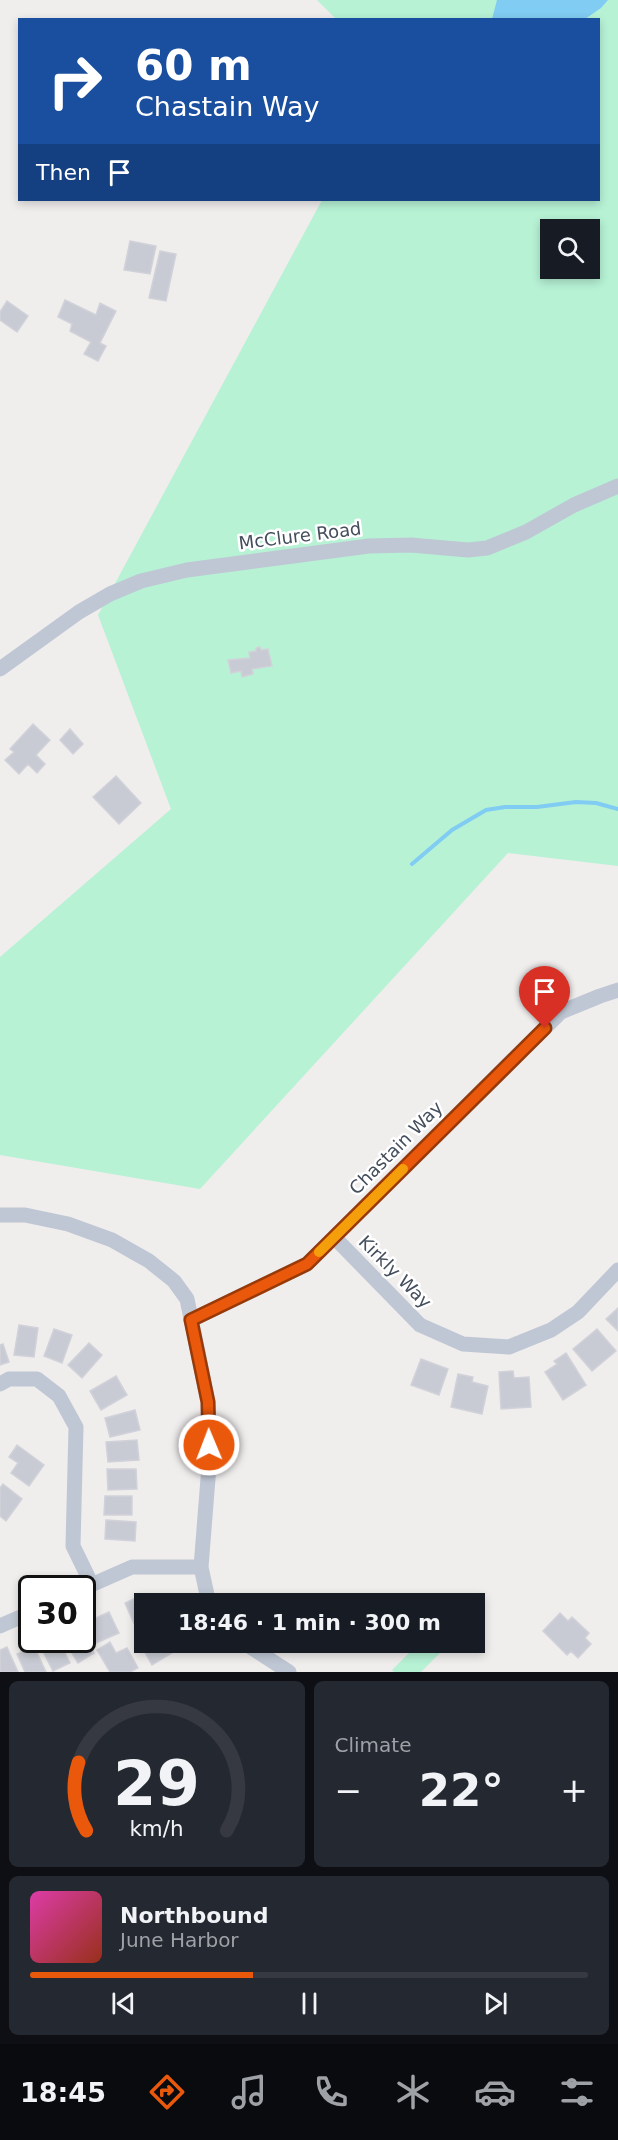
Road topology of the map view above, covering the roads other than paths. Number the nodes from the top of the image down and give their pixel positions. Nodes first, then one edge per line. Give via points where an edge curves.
1 (618, 486) edge
2 (0, 669) edge
3 (618, 990) edge
4 (0, 1215) edge
5 (334, 1237) junction
6 (618, 1270) edge
7 (191, 1320) junction
8 (0, 1384) edge
9 (201, 1567) junction
10 (83, 1575) edge
11 (96, 1583) edge
12 (207, 1593) edge
13 (18, 1618) edge
14 (0, 1626) edge
15 (260, 1653) edge
16 (289, 1672) edge

1 - 2 street, McClure Road via 487,548 369,546 187,570 141,581 79,612
3 - 5 street, Chastain Way via 561,1012
4 - 7 street via 26,1215 68,1224 112,1240 174,1281 187,1299
5 - 6 street, Kirkly Way via 420,1325 463,1344 509,1347 551,1330 578,1312
5 - 7 street, Chastain Way via 307,1264
7 - 9 street via 208,1402 209,1466
8 - 10 street via 9,1379 37,1379 59,1396 76,1427 72,1546
9 - 11 street via 132,1567
9 - 12 street
13 - 14 street
15 - 16 street

